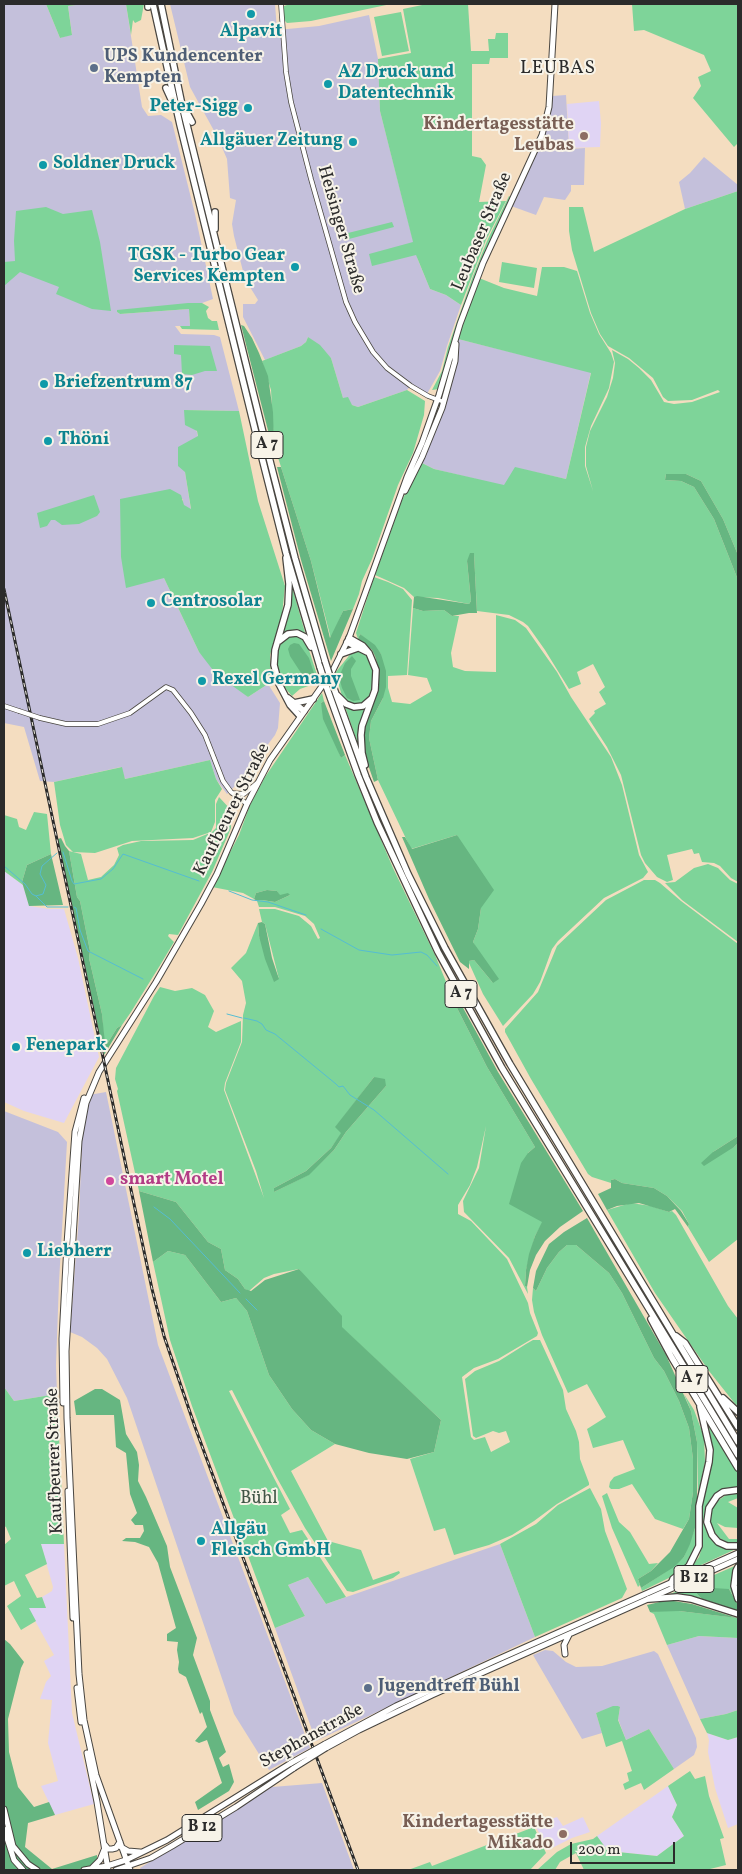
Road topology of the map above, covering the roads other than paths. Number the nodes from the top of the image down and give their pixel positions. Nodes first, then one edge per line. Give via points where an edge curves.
1 (161, 4) edge
2 (281, 4) edge
3 (555, 4) edge
4 (150, 5) edge
5 (166, 88) dead end
6 (182, 105) junction
7 (192, 122) dead end
8 (180, 125) junction
9 (215, 212) dead end
10 (216, 241) junction
11 (455, 339) junction
12 (438, 400) junction
13 (444, 402) junction
14 (400, 499) junction
15 (286, 553) junction
16 (348, 640) junction
17 (277, 642) junction
18 (358, 648) junction
19 (314, 650) junction
20 (369, 652) junction
21 (341, 654) junction
22 (336, 694) junction
23 (286, 696) junction
24 (372, 698) junction
25 (313, 699) junction
26 (294, 703) junction
27 (4, 706) edge
28 (302, 714) junction
29 (366, 777) junction
30 (258, 782) junction
31 (231, 792) junction
32 (247, 804) junction
33 (99, 1072) junction
34 (645, 1303) junction
35 (672, 1334) junction
36 (718, 1394) junction
37 (700, 1406) junction
38 (738, 1412) edge
39 (738, 1427) edge
40 (738, 1442) edge
41 (738, 1455) edge
42 (738, 1468) edge
43 (738, 1490) edge
44 (738, 1546) edge
45 (738, 1553) edge
46 (738, 1559) edge
47 (738, 1567) edge
48 (671, 1584) junction
49 (738, 1598) edge
50 (649, 1599) junction
51 (738, 1614) edge
52 (569, 1634) junction
53 (565, 1654) dead end
54 (431, 1693) junction
55 (292, 1765) junction
56 (4, 1809) edge
57 (4, 1829) edge
58 (120, 1845) junction
59 (104, 1846) junction
60 (143, 1851) junction
61 (126, 1860) junction
62 (139, 1863) junction
63 (107, 1868) edge
64 (129, 1868) edge
65 (91, 1869) junction
66 (23, 1870) edge
67 (37, 1870) edge
68 (84, 1870) edge
69 (116, 1870) edge
70 (136, 1870) edge

1 - 6 highway, A 7
2 - 12 street, Heisinger Straße via 286,72 292,102 311,182 346,302 373,352 387,368
3 - 11 main road, Leubaser Straße via 550,94 542,135 483,263
4 - 8 highway, A 7
5 - 8 highway
6 - 7 highway
6 - 10 highway, A 7
8 - 15 highway, A 7
9 - 10 highway
10 - 22 highway, A 7, bridge via 295,558
11 - 12 main road, Leubaser Straße
11 - 13 main road via 455,361
12 - 13 street, Heisinger Straße
12 - 14 main road, Leubaser Straße
13 - 14 main road via 422,457
14 - 16 main road, Kaufbeurer Straße
15 - 17 highway via 288,605
15 - 19 highway, A 7
16 - 18 highway
16 - 20 highway
16 - 21 main road, Kaufbeurer Straße
17 - 19 highway via 288,634 297,633
17 - 23 highway via 275,671
18 - 20 highway
18 - 21 highway
19 - 34 highway, A 7, bridge via 378,822 438,952 502,1068
20 - 24 highway via 376,677
21 - 25 main road, Kaufbeurer Straße
22 - 24 highway via 354,707 363,706
22 - 29 highway, A 7
23 - 26 highway
23 - 28 highway via 290,705
24 - 29 highway via 361,735
25 - 26 highway
25 - 28 main road, Kaufbeurer Straße
26 - 28 highway
27 - 31 street, bridge via 56,722 78,725 104,723 130,714 166,687 191,713 205,735 219,774
28 - 30 main road, Kaufbeurer Straße
29 - 35 highway, A 7 via 416,891 475,1003
30 - 31 street via 244,794
30 - 32 main road, Kaufbeurer Straße
31 - 32 street
32 - 33 main road, Kaufbeurer Straße via 217,874 182,938
33 - 58 main road, Kaufbeurer Straße via 86,1103 79,1141 66,1340 67,1418 82,1711 96,1775
33 - 59 main road, Kaufbeurer Straße via 82,1104 75,1132 62,1365 79,1710
34 - 37 highway via 664,1344
34 - 41 highway, A 7
35 - 36 highway, A 7 via 685,1343
35 - 40 highway, A 7
36 - 38 highway, A 7
36 - 39 highway, A 7
37 - 42 highway
37 - 48 highway via 710,1450 699,1506 699,1546 689,1566
43 - 44 highway via 717,1496 709,1508 707,1522 718,1542
45 - 48 main road, B 12
46 - 50 main road, B 12
47 - 49 highway via 734,1586
48 - 54 main road, Stephanstraße / B 12
50 - 51 highway via 691,1599
50 - 52 main road, Stephanstraße / B 12
52 - 53 main road via 564,1645
52 - 54 main road, Stephanstraße / B 12
54 - 55 main road, Stephanstraße / B 12, bridge
55 - 60 main road, Stephanstraße / B 12
55 - 62 main road, Stephanstraße / B 12 via 236,1807
56 - 67 main road via 14,1846
57 - 66 main road via 14,1860
58 - 59 main road via 112,1849
58 - 60 main road via 128,1851
58 - 61 main road, Kaufbeurer Straße
59 - 63 main road, Kaufbeurer Straße
59 - 65 main road via 100,1860
60 - 61 main road, B 12
61 - 63 main road, B 12
61 - 64 main road, Kaufbeurer Straße
62 - 64 main road, B 12
62 - 70 main road
63 - 65 main road
64 - 69 main road, B 12
65 - 68 main road

